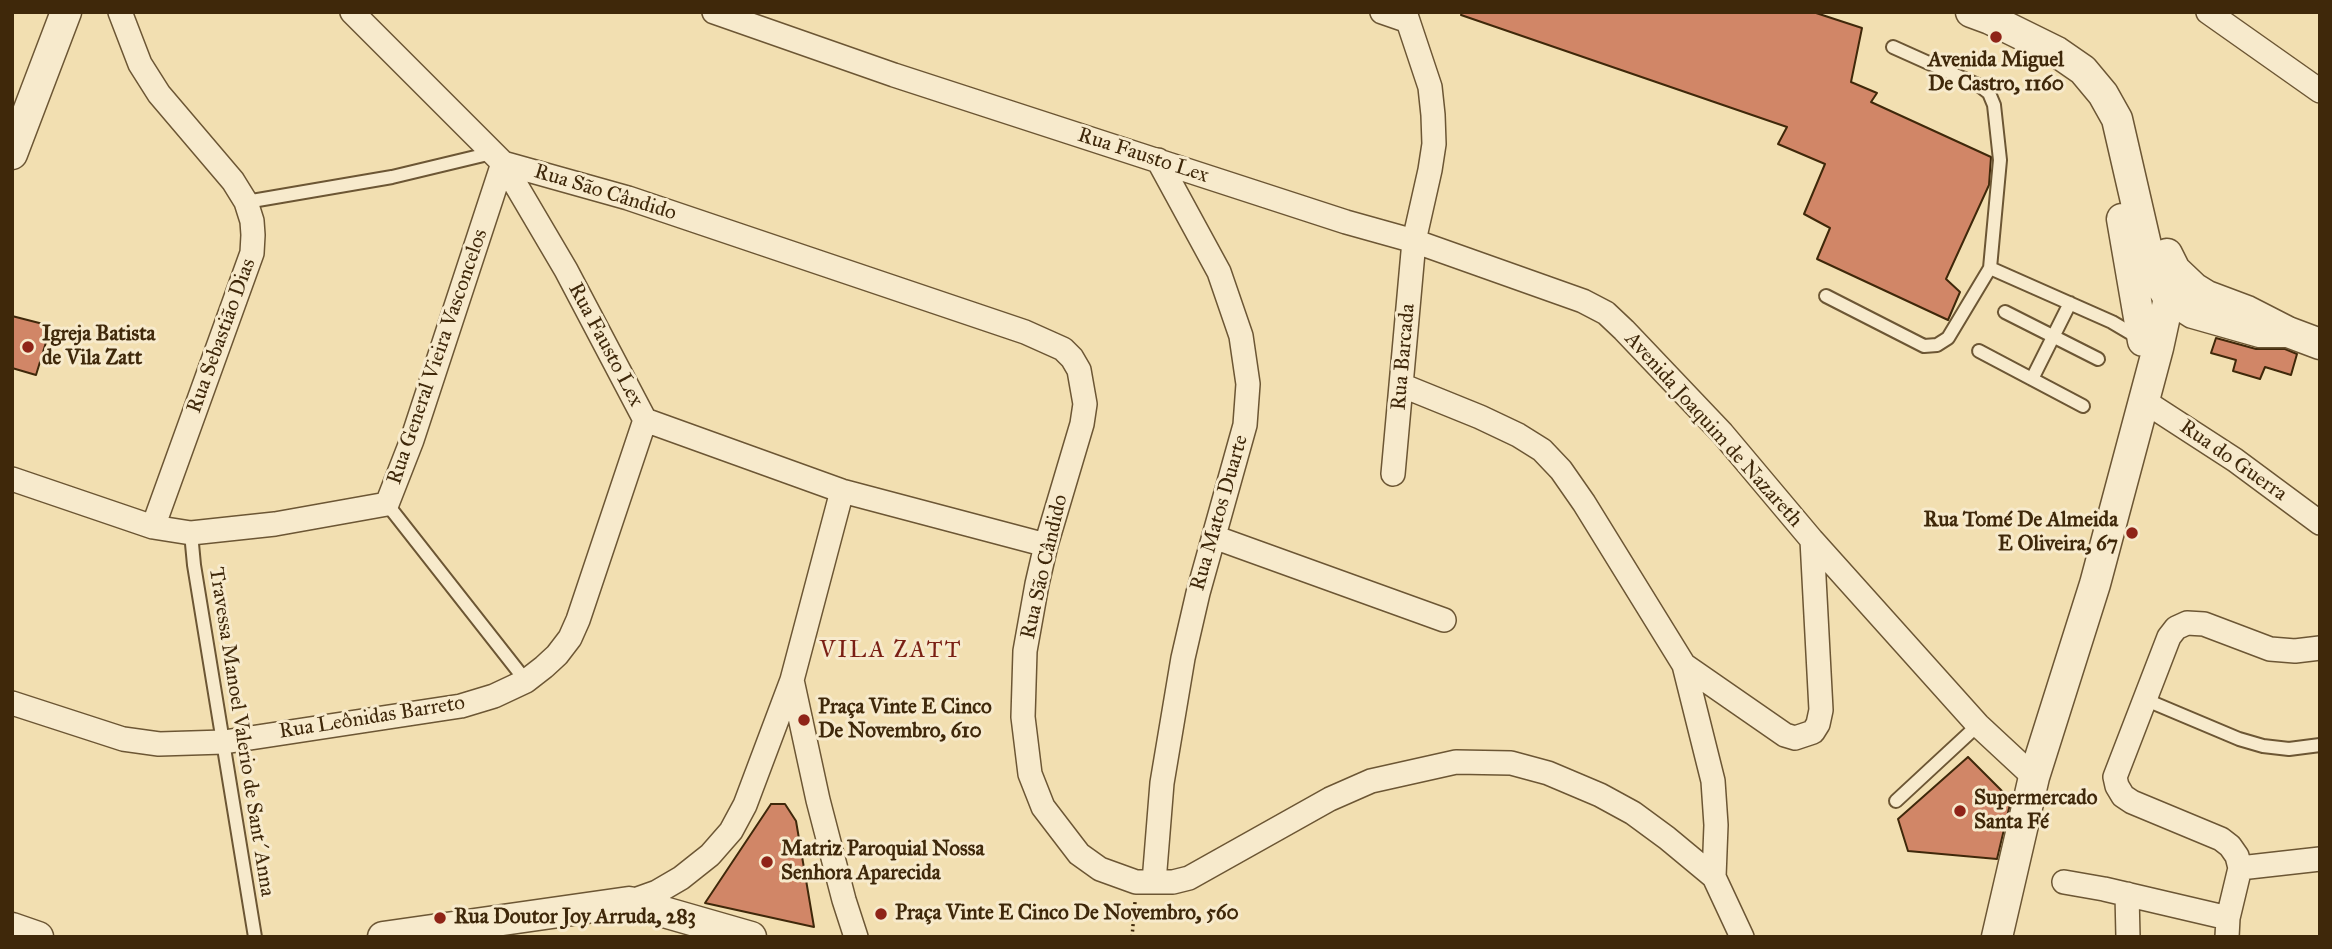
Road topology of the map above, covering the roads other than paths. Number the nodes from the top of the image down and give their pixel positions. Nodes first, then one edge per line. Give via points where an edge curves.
1 (66, 12) edge
2 (120, 12) edge
3 (352, 12) edge
4 (714, 12) edge
5 (1382, 12) edge
6 (1971, 12) edge
7 (2208, 12) edge
8 (1406, 17) edge
9 (1893, 47) dead end
10 (2320, 90) edge
11 (12, 154) edge
12 (498, 158) junction
13 (1158, 160) junction
14 (2129, 171) junction
15 (246, 202) junction
16 (1414, 241) junction
17 (1990, 268) junction
18 (2164, 271) junction
19 (1826, 296) dead end
20 (2070, 303) junction
21 (2005, 312) dead end
22 (2053, 337) junction
23 (2143, 341) junction
24 (2320, 344) edge
25 (1979, 351) dead end
26 (2098, 359) dead end
27 (2032, 379) junction
28 (1401, 385) junction
29 (2144, 401) junction
30 (2083, 406) dead end
31 (645, 420) junction
32 (1393, 474) dead end
33 (12, 479) edge
34 (842, 491) junction
35 (387, 504) junction
36 (2320, 523) edge
37 (153, 527) junction
38 (191, 533) junction
39 (1214, 537) junction
40 (1812, 540) junction
41 (1046, 545) junction
42 (1444, 620) dead end
43 (2320, 648) edge
44 (1684, 665) junction
45 (792, 680) junction
46 (526, 681) junction
47 (2144, 699) junction
48 (12, 703) edge
49 (1978, 725) junction
50 (224, 742) junction
51 (2320, 745) edge
52 (2034, 777) junction
53 (1896, 802) dead end
54 (2320, 859) edge
55 (2240, 868) junction
56 (1714, 877) junction
57 (1145, 882) junction
58 (2064, 882) dead end
59 (2127, 894) junction
60 (628, 902) junction
61 (2228, 927) edge
62 (12, 928) edge
63 (38, 937) edge
64 (255, 937) edge
65 (383, 937) edge
66 (751, 937) edge
67 (856, 937) edge
68 (1742, 937) edge
69 (1997, 937) edge
70 (2128, 937) edge

1 - 11 street
2 - 15 street, Rua Sebastião Dias via 140,64 159,94
3 - 12 street, Rua Fausto Lex
4 - 13 street, Rua Fausto Lex
5 - 8 street
6 - 14 street via 2057,52 2083,70 2116,119
7 - 10 street
8 - 16 street via 1430,87 1433,115 1434,144
9 - 17 lane via 1989,93 2000,160
12 - 15 lane
12 - 31 street, Rua Fausto Lex via 566,270
12 - 35 street, Rua General Vieira Vasconcelos via 412,440
12 - 41 street, Rua São Cândido via 1025,332 1063,349 1079,370 1085,404
13 - 16 street, Rua Fausto Lex
13 - 39 street, Rua Matos Duarte via 1219,272 1241,336 1248,384 1245,425
14 - 18 street via 2147,201
14 - 23 street via 2122,228
15 - 37 street, Rua Sebastião Dias via 252,221 252,253
16 - 28 street, Rua Barcada
16 - 40 street, Avenida Joaquim de Nazareth via 1606,313 1722,433
17 - 19 lane via 1948,338 1937,345 1924,346
17 - 20 lane
18 - 23 street
18 - 24 street via 2207,296
18 - 29 street via 2158,348
20 - 22 lane
20 - 23 lane
21 - 22 lane
22 - 26 lane
22 - 27 lane
23 - 29 street
25 - 27 lane
27 - 30 lane
28 - 32 street, Rua Barcada
28 - 44 street via 1480,417 1542,450 1584,503
29 - 36 street, Rua do Guerra
29 - 52 street via 2095,584
31 - 34 street, Rua Fausto Lex
31 - 46 street, Rua Leônidas Barreto via 578,621 557,655
33 - 37 street, Rua General Vieira Vasconcelos
34 - 41 street, Rua Fausto Lex
34 - 45 street
35 - 38 street, Rua General Vieira Vasconcelos
35 - 46 lane
37 - 38 street, Rua General Vieira Vasconcelos
38 - 50 lane, Travessa Manoel Valerio de Sant´Anna
39 - 42 street
39 - 57 street, Rua Matos Duarte via 1183,658
40 - 44 street via 1821,709 1813,732 1795,738 1785,735
40 - 49 street, Avenida Joaquim de Nazareth
41 - 57 street, Rua São Cândido via 1025,651 1023,717 1030,774 1043,807 1079,854 1100,869
43 - 47 street via 2270,649 2204,624 2187,623 2169,637
44 - 56 street via 1713,780
45 - 60 street via 731,831 681,878
45 - 67 street via 818,800
46 - 50 street, Rua Leônidas Barreto via 461,706
47 - 51 lane via 2263,746
47 - 55 street via 2115,777 2117,786 2132,802 2221,839 2237,856
48 - 50 street, Rua Leônidas Barreto via 123,739 159,744
49 - 52 street, Avenida Joaquim de Nazareth
49 - 53 lane
50 - 64 lane, Travessa Manoel Valerio de Sant´Anna
52 - 69 street
54 - 55 street
55 - 61 street
56 - 57 street, Rua São Cândido via 1633,813 1573,783 1518,764 1456,762 1371,781 1189,878
56 - 68 street, Rua São Cândido
58 - 59 street
59 - 61 street
59 - 70 street
60 - 65 street
60 - 66 street
62 - 63 street

